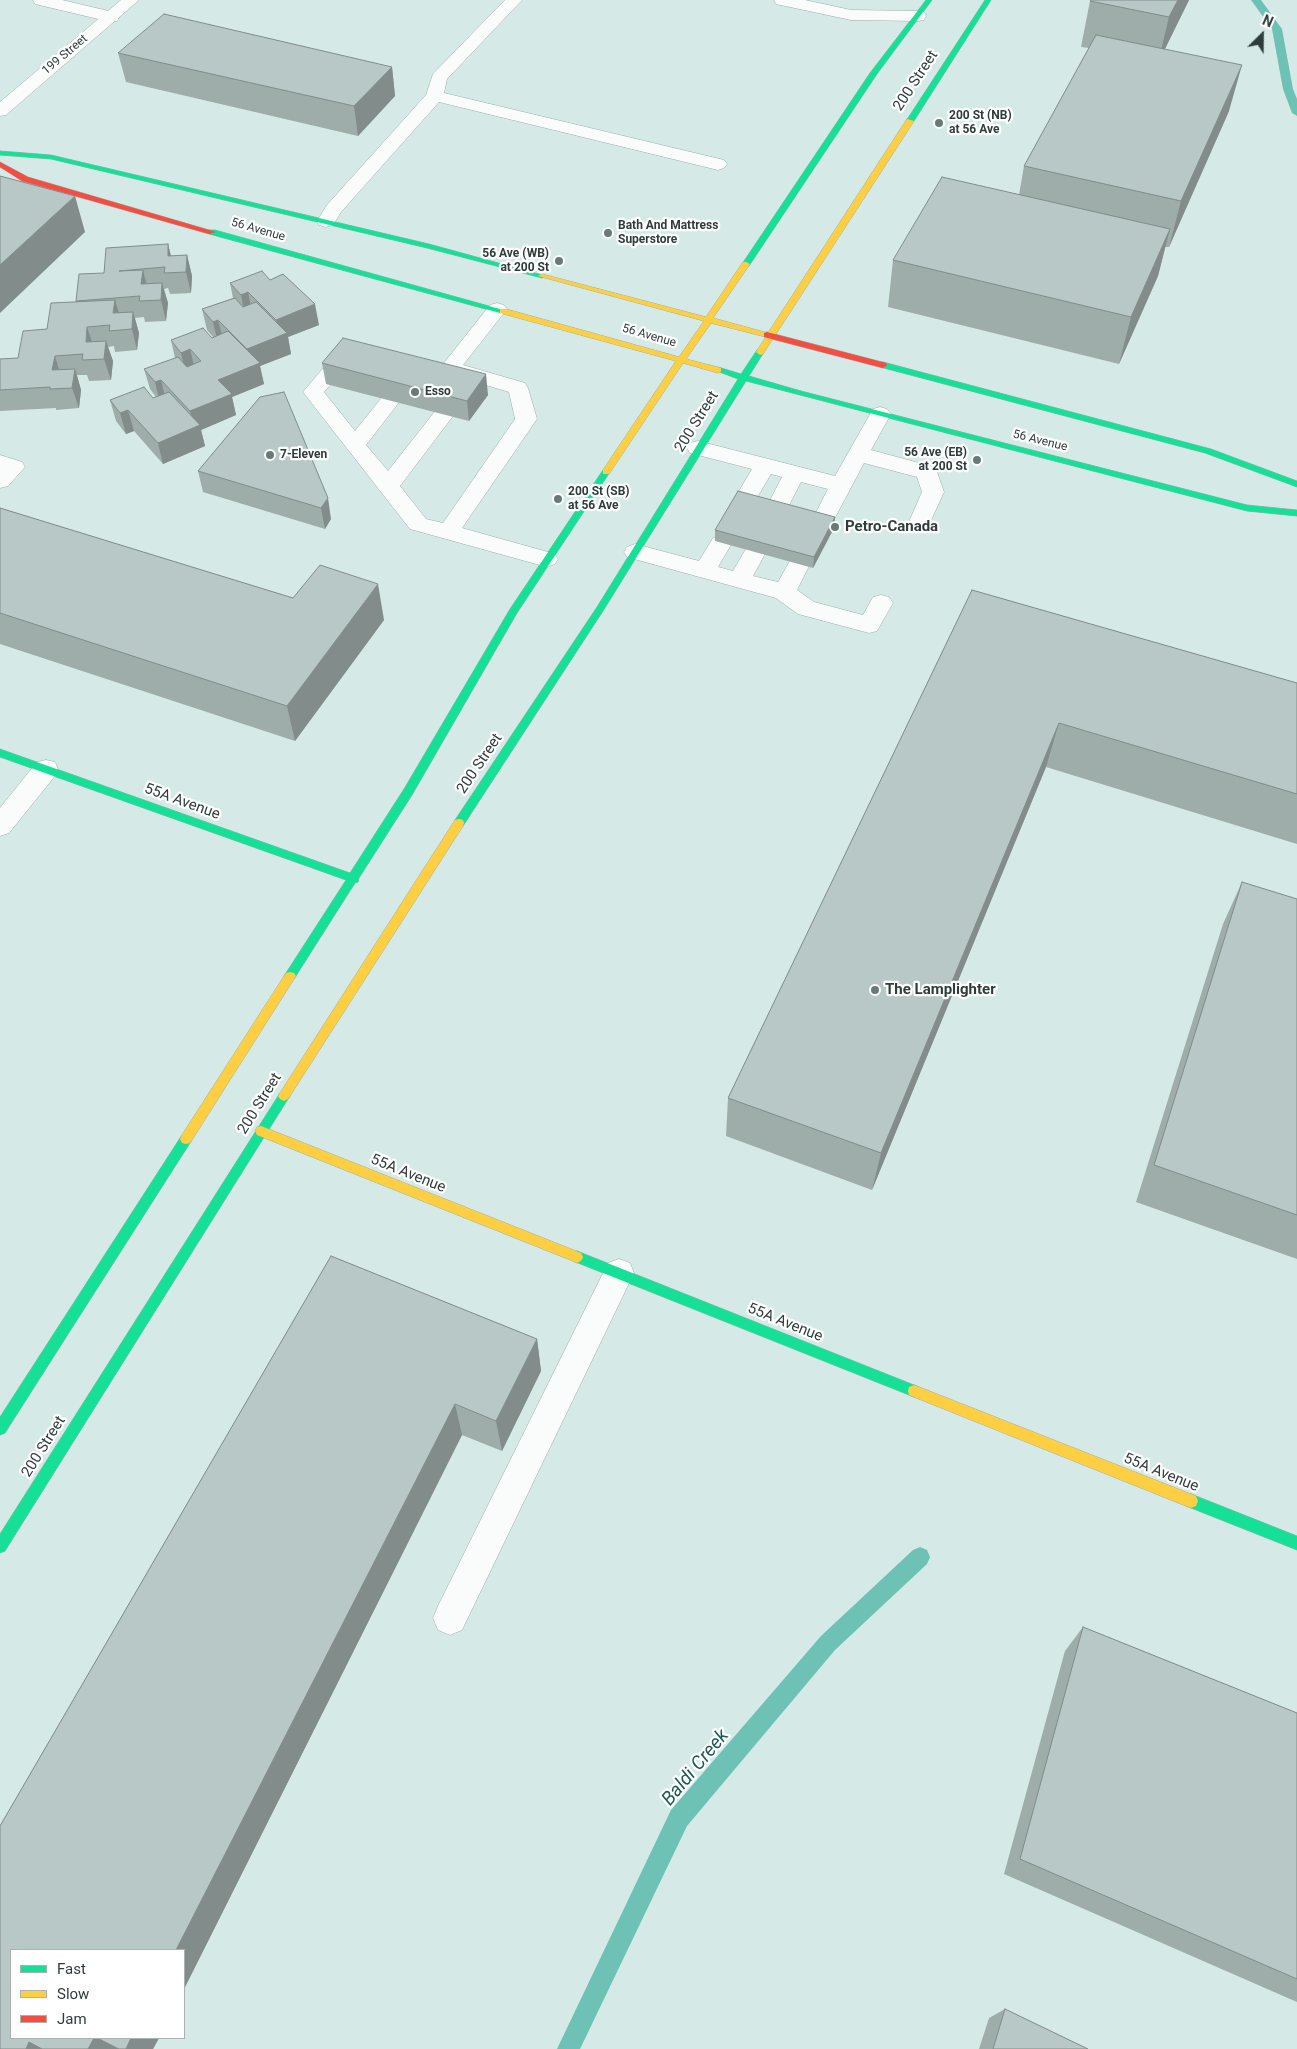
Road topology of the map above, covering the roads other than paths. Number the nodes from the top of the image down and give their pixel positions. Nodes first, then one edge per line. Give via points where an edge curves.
1 (41, 0) edge
2 (130, 0) edge
3 (514, 0) edge
4 (782, 0) edge
5 (929, 0) edge
6 (988, 0) edge
7 (918, 16) junction
8 (111, 17) junction
9 (435, 96) junction
10 (0, 111) edge
11 (0, 153) edge
12 (0, 164) edge
13 (718, 164) dead end
14 (333, 223) junction
15 (307, 229) dead end
16 (283, 236) dead end
17 (268, 247) junction
18 (497, 310) junction
19 (708, 320) junction
20 (769, 336) junction
21 (370, 348) edge
22 (680, 359) junction
23 (743, 377) junction
24 (390, 401) edge
25 (880, 414) junction
26 (443, 415) edge
27 (355, 445) junction
28 (698, 448) junction
29 (858, 454) junction
30 (0, 462) edge
31 (765, 465) junction
32 (795, 473) junction
33 (0, 480) edge
34 (1297, 484) edge
35 (841, 485) junction
36 (388, 486) junction
37 (743, 503) edge
38 (775, 512) edge
39 (1297, 513) edge
40 (821, 524) edge
41 (919, 524) dead end
42 (448, 532) junction
43 (721, 543) edge
44 (635, 552) junction
45 (755, 552) edge
46 (547, 559) junction
47 (799, 564) edge
48 (704, 571) junction
49 (739, 581) junction
50 (784, 592) junction
51 (881, 603) dead end
52 (0, 753) edge
53 (46, 769) junction
54 (0, 826) edge
55 (354, 879) junction
56 (261, 1131) junction
57 (619, 1273) junction
58 (0, 1429) edge
59 (1297, 1543) edge
60 (0, 1546) edge
61 (450, 1618) dead end

1 - 8 street
2 - 8 street, 199 Street
3 - 9 street via 439,78
4 - 7 street via 851,15
5 - 7 main road
6 - 20 main road, 200 Street
7 - 19 main road via 874,73
8 - 10 street, 199 Street
9 - 13 street
9 - 14 street
11 - 14 main road, 56 Avenue via 51,157
12 - 17 main road, 56 Avenue via 25,179
14 - 15 main road
14 - 19 main road, 56 Avenue
16 - 17 main road
17 - 18 main road, 56 Avenue
18 - 22 main road, 56 Avenue
18 - 42 street via 440,365 469,382 518,388 526,420
19 - 20 main road, 56 Avenue
19 - 22 main road
20 - 23 main road, 200 Street
20 - 34 main road, 56 Avenue via 1208,451
21 - 27 street via 348,351 313,392
22 - 23 main road, 56 Avenue
22 - 46 main road
23 - 25 main road, 56 Avenue
23 - 28 main road, 200 Street
24 - 27 street
25 - 29 street
25 - 39 main road, 56 Avenue via 1247,508
26 - 36 street
27 - 36 street
28 - 31 street
28 - 44 main road, 200 Street
29 - 35 street
29 - 41 street via 926,472 934,492
30 - 33 street via 14,466
31 - 32 street
31 - 37 street
32 - 35 street
32 - 38 street
35 - 40 street
36 - 42 street via 418,524
42 - 46 street
43 - 48 street
44 - 48 street
44 - 56 main road, 200 Street
45 - 49 street
46 - 55 main road
47 - 50 street
48 - 49 street
49 - 50 street
50 - 51 street via 806,608 869,625
52 - 53 main road, 55A Avenue
53 - 54 street
53 - 55 main road, 55A Avenue
55 - 58 main road
56 - 57 main road, 55A Avenue
56 - 60 main road, 200 Street
57 - 59 main road, 55A Avenue
57 - 61 street

